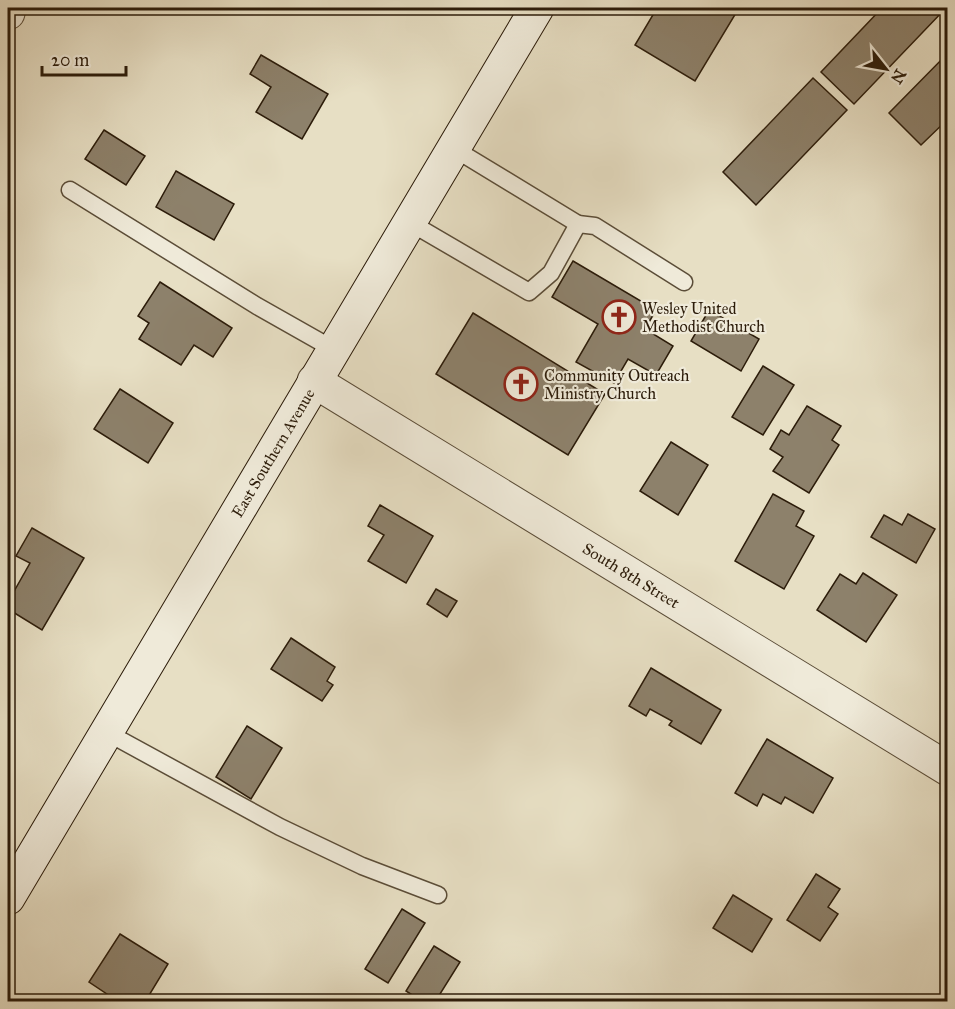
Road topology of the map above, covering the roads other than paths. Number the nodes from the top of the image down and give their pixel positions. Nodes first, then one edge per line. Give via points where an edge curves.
1 (9, 8) edge
2 (537, 8) edge
3 (8, 13) edge
4 (453, 148) junction
5 (70, 190) dead end
6 (409, 222) junction
7 (578, 224) junction
8 (684, 282) dead end
9 (333, 349) junction
10 (314, 381) junction
11 (106, 732) junction
12 (948, 769) edge
13 (438, 895) dead end
14 (8, 898) edge

1 - 3 main road
2 - 4 main road, East Southern Avenue
4 - 6 main road, East Southern Avenue
4 - 7 lane
5 - 9 lane
6 - 7 lane via 529,292 551,273
6 - 9 main road, East Southern Avenue
7 - 8 lane via 595,226
9 - 10 main road, East Southern Avenue
10 - 11 main road, East Southern Avenue
10 - 12 main road, South 8th Street
11 - 13 lane via 280,826 362,866
11 - 14 main road, East Southern Avenue

